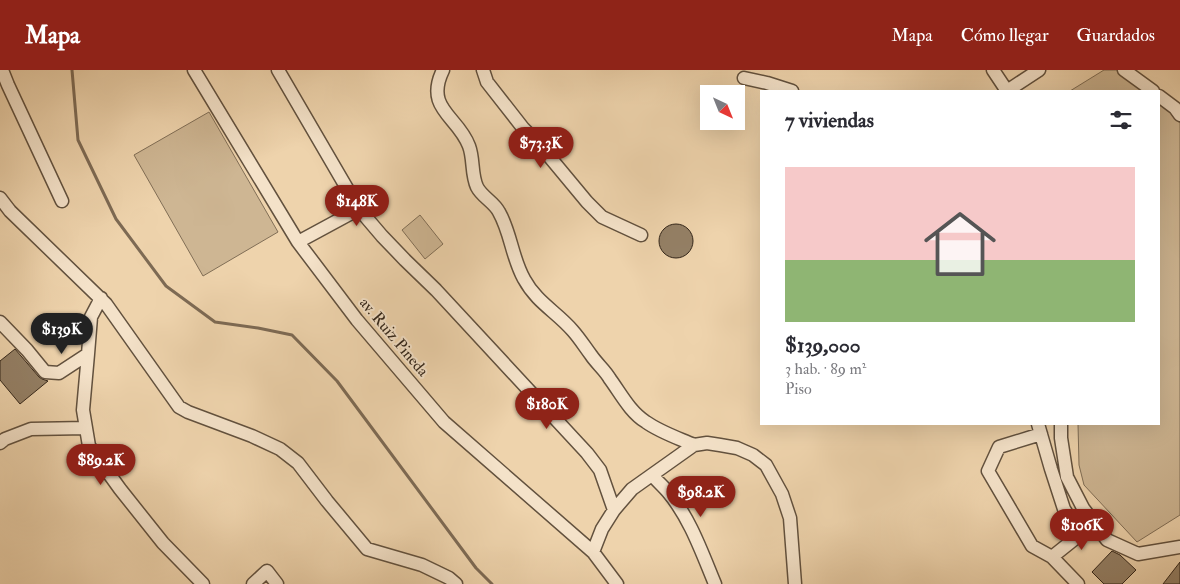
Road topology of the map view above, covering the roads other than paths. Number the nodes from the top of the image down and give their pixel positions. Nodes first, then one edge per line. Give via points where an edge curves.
1 (2, 70) edge
2 (194, 70) edge
3 (278, 70) edge
4 (443, 70) edge
5 (483, 70) edge
6 (993, 70) edge
7 (1039, 70) edge
8 (1124, 70) edge
9 (744, 78) dead end
10 (789, 90) edge
11 (1006, 90) edge
12 (1009, 90) edge
13 (1152, 90) edge
14 (1160, 97) edge
15 (1180, 115) edge
16 (0, 198) edge
17 (62, 201) dead end
18 (359, 208) junction
19 (641, 236) dead end
20 (298, 242) junction
21 (100, 298) junction
22 (0, 322) edge
23 (88, 354) junction
24 (1061, 425) edge
25 (86, 428) junction
26 (1040, 429) edge
27 (0, 443) edge
28 (694, 445) junction
29 (652, 475) junction
30 (614, 510) junction
31 (1095, 524) junction
32 (1080, 535) junction
33 (1180, 547) edge
34 (593, 552) junction
35 (1052, 557) junction
36 (203, 584) edge
37 (253, 584) edge
38 (276, 584) edge
39 (456, 584) edge
40 (617, 584) edge
41 (715, 584) edge
42 (795, 584) edge
43 (1078, 584) edge

1 - 17 street
2 - 20 street, av. Ruiz Pineda
3 - 18 street
4 - 28 street via 439,79 440,106 463,133 472,156 474,181 506,224 510,244 528,286 582,341 630,408 660,431
5 - 19 street via 487,82 523,128 587,202 602,217
6 - 11 street
7 - 12 street
8 - 13 street
9 - 10 street
14 - 15 street
16 - 21 street
18 - 20 street
18 - 30 street via 587,453 600,470
20 - 34 street, av. Ruiz Pineda via 357,320 444,422
21 - 23 street via 91,317
21 - 39 street via 179,407 280,449 298,463 367,549 422,564
22 - 23 street via 45,372 59,373
23 - 25 street via 83,410
24 - 31 street via 1067,477
25 - 27 street via 31,428
25 - 36 street via 89,446 120,490
26 - 32 street via 1064,509
26 - 35 street via 1000,447 988,471 1032,546
28 - 29 street
28 - 42 street via 707,443 737,448 766,465 782,494 790,518
29 - 30 street via 632,489
29 - 41 street via 686,519
30 - 34 street
31 - 32 street
31 - 33 street via 1107,540 1138,554
32 - 35 street
34 - 40 street, av. Ruiz Pineda
35 - 43 street
37 - 38 street via 267,571

